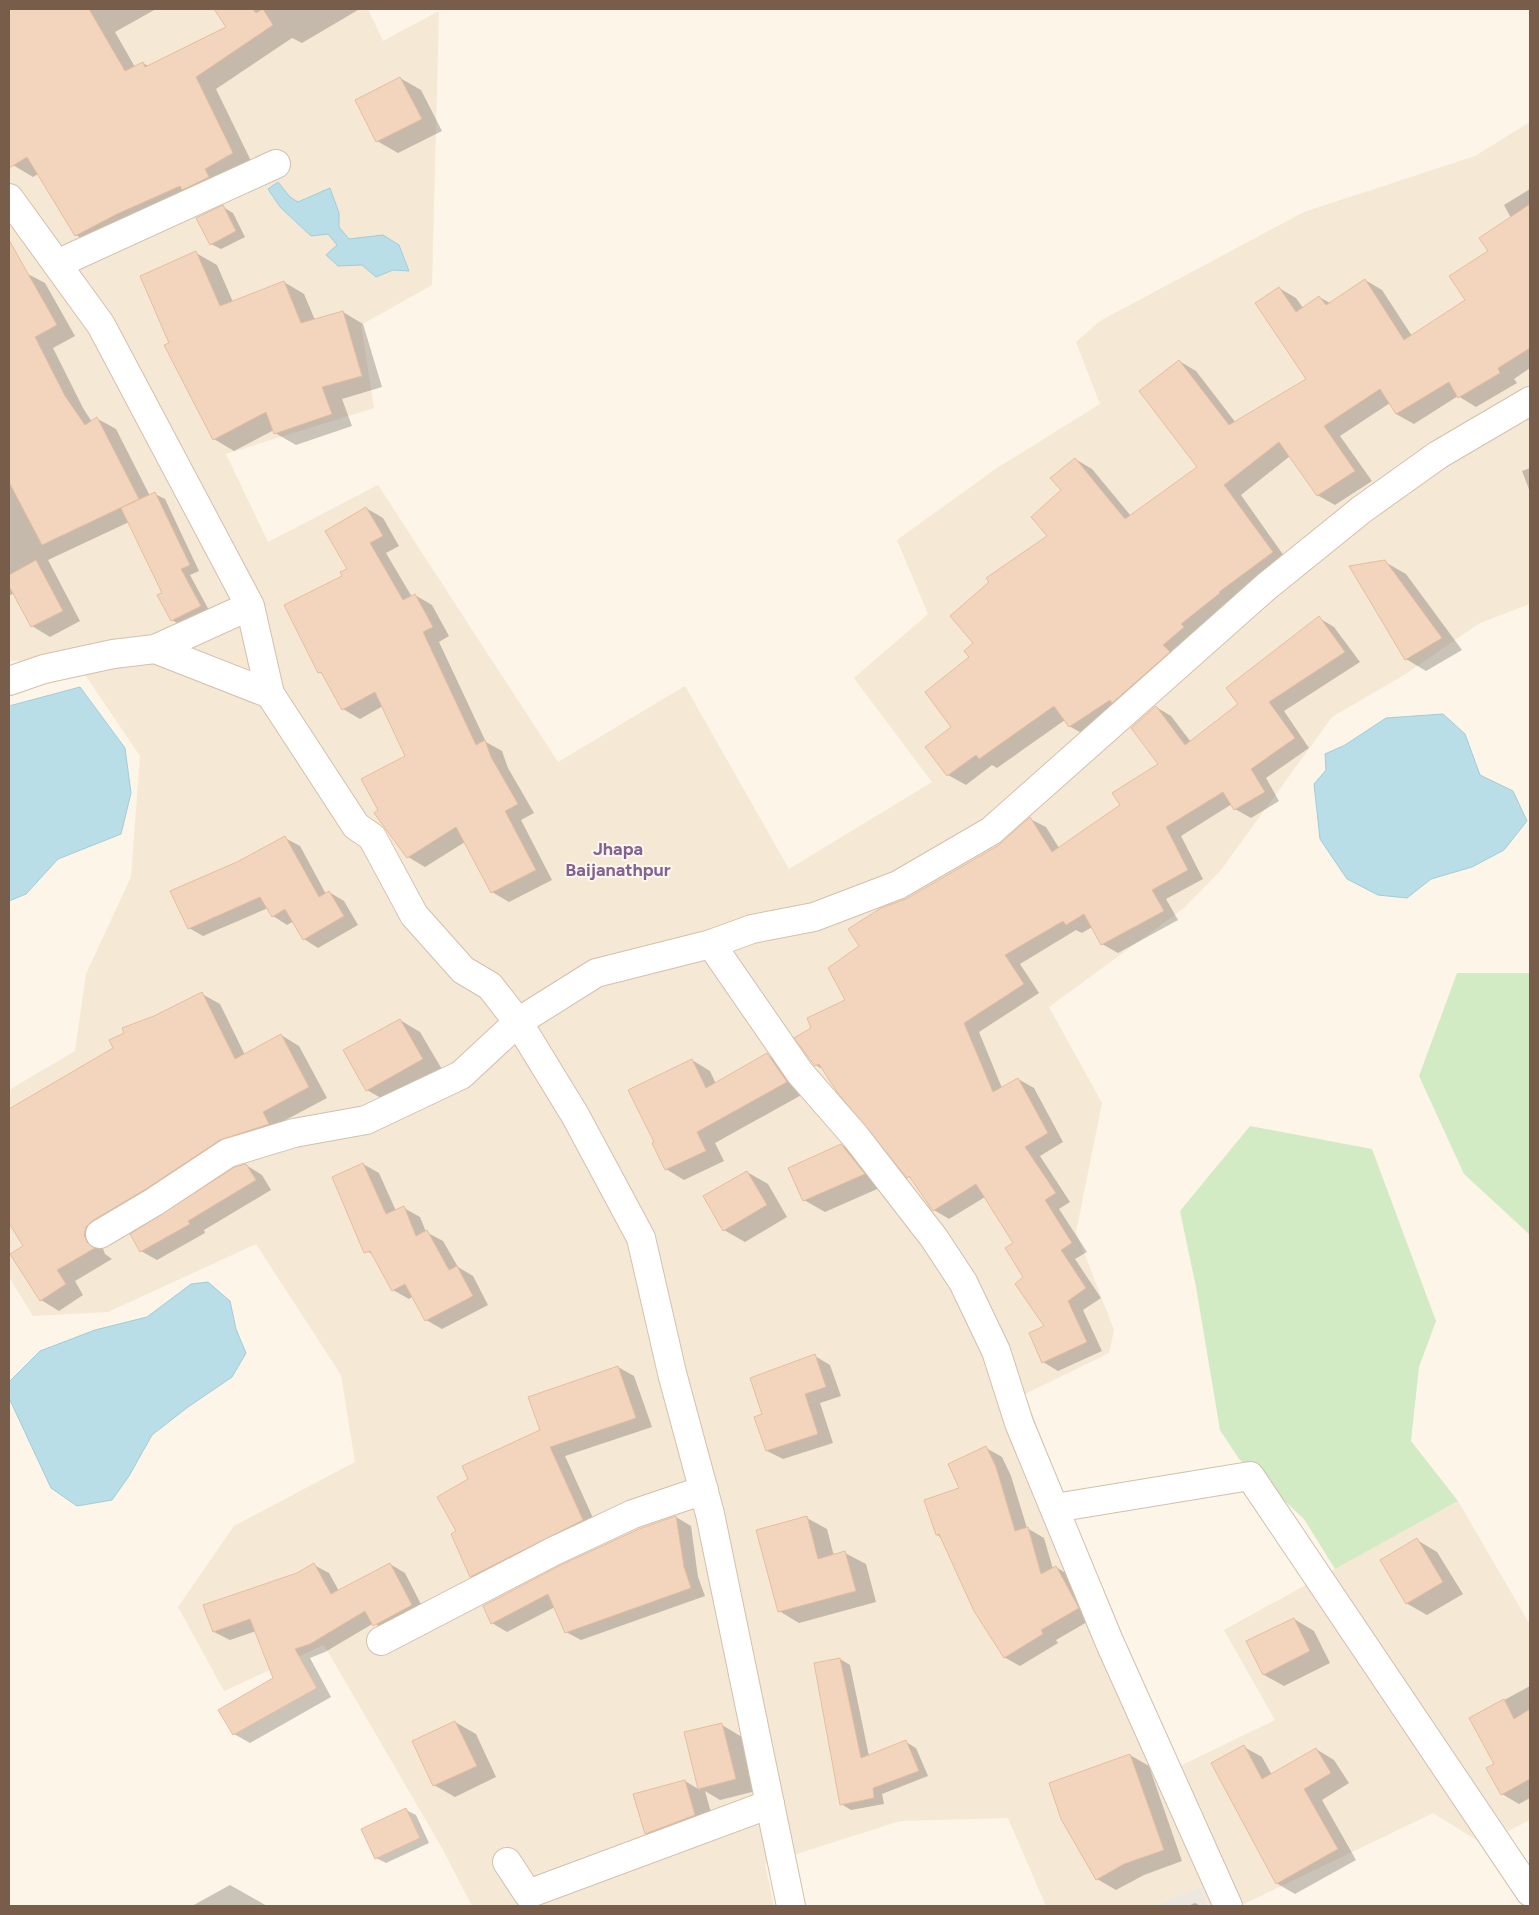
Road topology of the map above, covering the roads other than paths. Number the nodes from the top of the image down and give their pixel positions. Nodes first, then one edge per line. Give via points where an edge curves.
1 (276, 164) dead end
2 (9, 198) edge
3 (57, 264) junction
4 (1530, 401) edge
5 (250, 606) junction
6 (155, 649) junction
7 (9, 681) edge
8 (270, 694) junction
9 (710, 944) junction
10 (518, 1022) junction
11 (100, 1234) dead end
12 (704, 1490) junction
13 (1055, 1508) junction
14 (381, 1640) dead end
15 (770, 1804) junction
16 (507, 1862) dead end
17 (1530, 1892) edge
18 (791, 1906) edge
19 (1228, 1906) edge

1 - 3 street
2 - 3 street
3 - 5 street via 101,325
4 - 9 street via 1438,455 1361,510 1267,586 990,831 898,885 814,917 752,929
5 - 6 street
5 - 8 street
6 - 7 street via 52,667
6 - 8 street
8 - 10 street via 356,826 372,837 414,915 463,970 490,986
9 - 10 street via 596,973
9 - 13 street via 800,1073 855,1136 934,1238 963,1282 996,1351 1019,1423
10 - 11 street via 460,1075 366,1120 294,1133 228,1154
10 - 12 street via 575,1115 641,1238 672,1373
12 - 14 street via 633,1514
12 - 15 street
13 - 17 street via 1250,1476
13 - 19 street via 1109,1641
15 - 16 street via 528,1894
15 - 18 street

